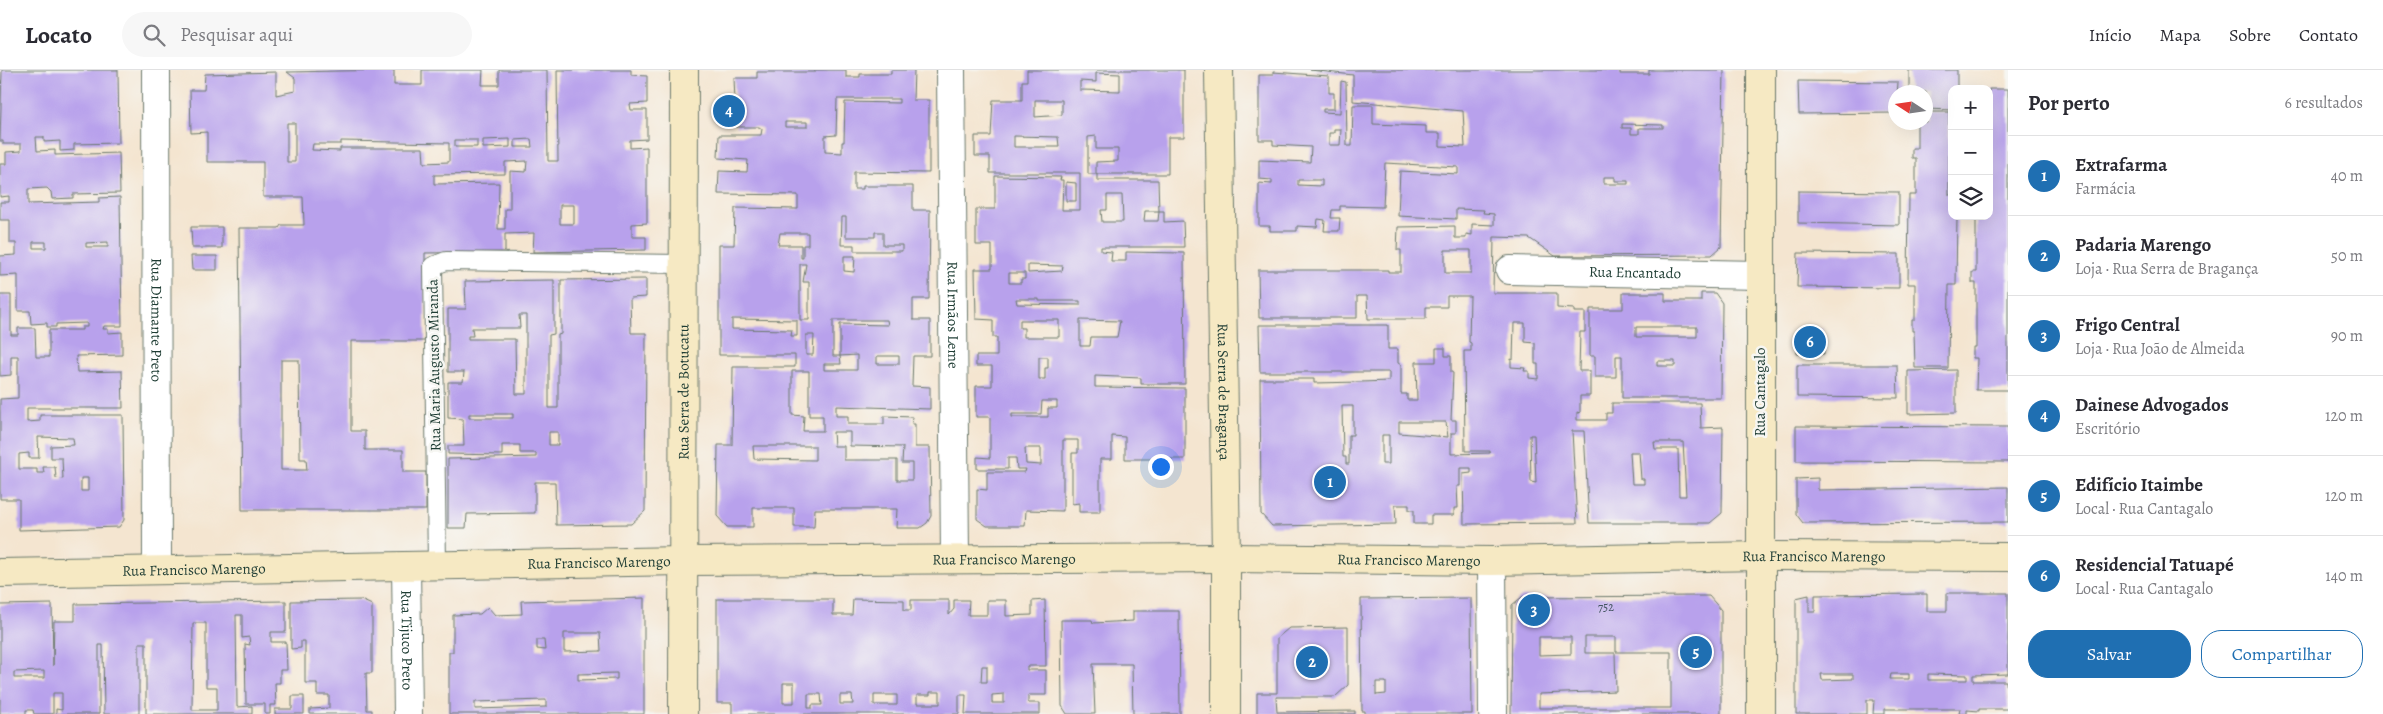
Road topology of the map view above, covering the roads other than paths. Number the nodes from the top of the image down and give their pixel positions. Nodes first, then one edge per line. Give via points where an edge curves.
1 (156, 70) edge
2 (684, 70) edge
3 (951, 70) edge
4 (1219, 70) edge
5 (1761, 70) edge
6 (684, 264) junction
7 (1510, 270) dead end
8 (1760, 275) junction
9 (1762, 556) junction
10 (1226, 558) junction
11 (2008, 558) edge
12 (955, 559) junction
13 (683, 561) junction
14 (1492, 561) junction
15 (437, 565) junction
16 (406, 566) junction
17 (157, 569) junction
18 (0, 573) edge
19 (408, 714) edge
20 (683, 714) edge
21 (1226, 714) edge
22 (1493, 714) edge
23 (1760, 714) edge

1 - 17 street, Rua Diamante Preto
2 - 6 street, Rua Serra de Botucatu
3 - 12 street, Rua Irmãos Leme
4 - 10 street, Rua Serra de Bragança
5 - 8 street, Rua Cantagalo
6 - 13 street, Rua Serra de Botucatu
6 - 15 lane, Rua Maria Augusto Miranda via 446,261 434,266
7 - 8 street, Rua Encantado
8 - 9 street, Rua Cantagalo
9 - 11 street, Rua Francisco Marengo
9 - 14 street, Rua Francisco Marengo
9 - 23 street, Rua Cantagalo
10 - 12 street, Rua Francisco Marengo
10 - 14 street, Rua Francisco Marengo
10 - 21 street, Rua Serra de Bragança
12 - 13 street, Rua Francisco Marengo
13 - 15 street, Rua Francisco Marengo
13 - 20 street, Rua Serra de Botucatu
14 - 22 street
15 - 16 street, Rua Francisco Marengo
16 - 17 street, Rua Francisco Marengo
16 - 19 street, Rua Tijuco Preto
17 - 18 street, Rua Francisco Marengo

